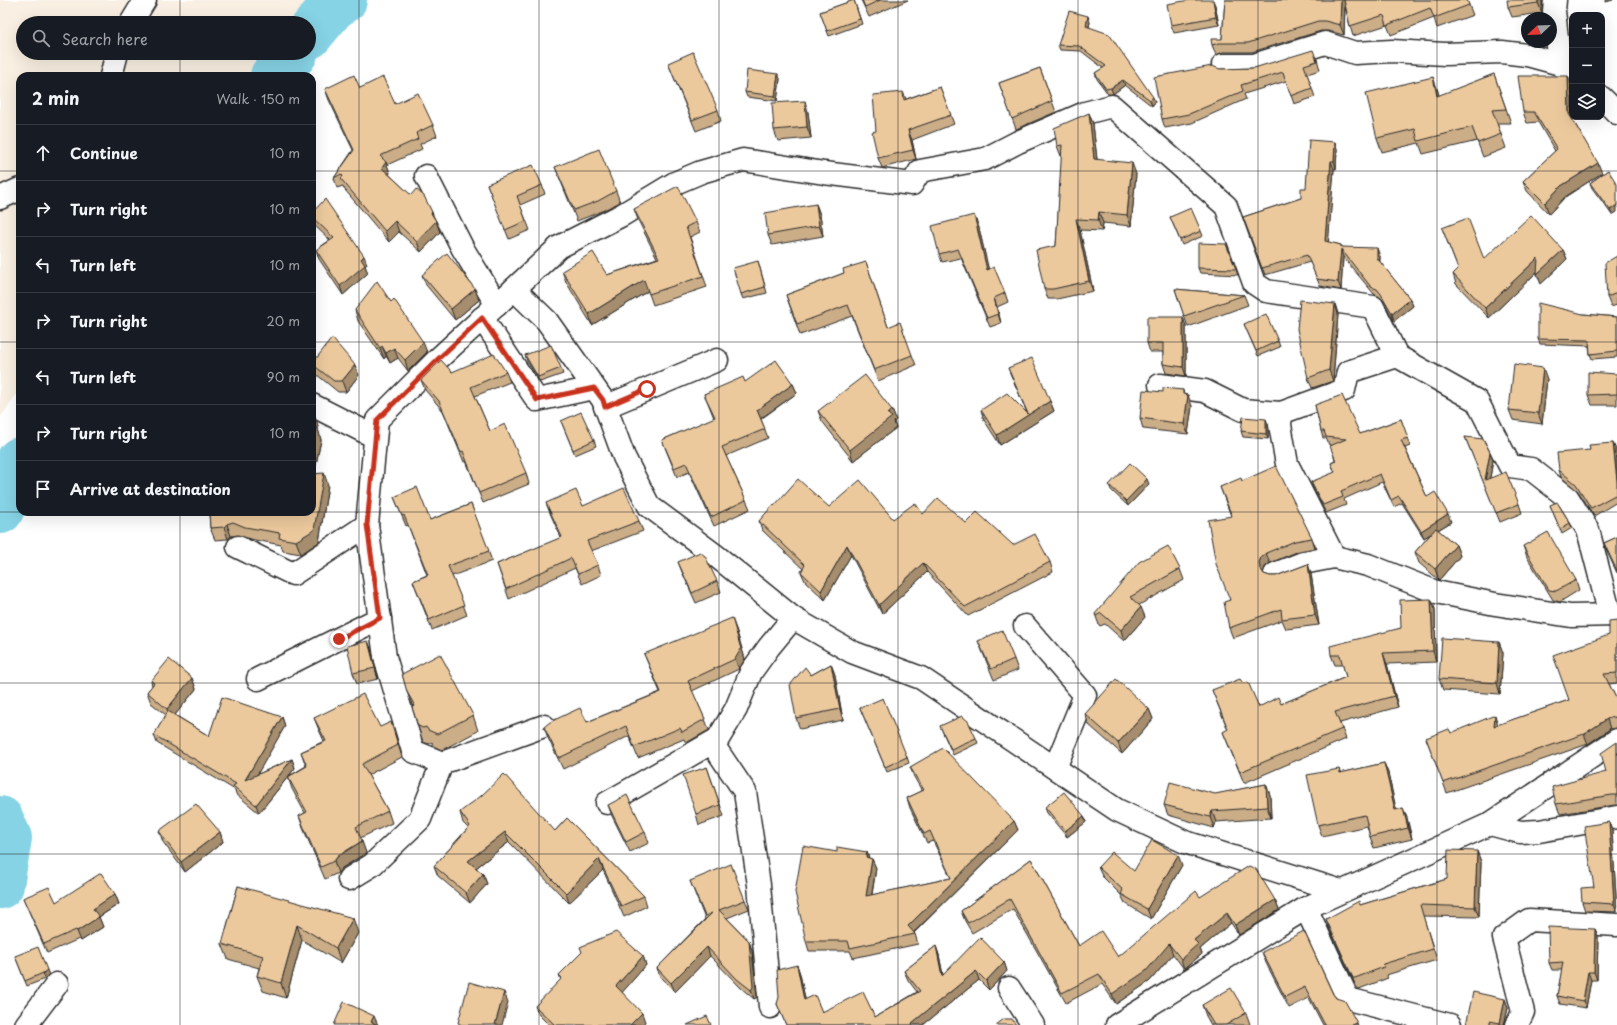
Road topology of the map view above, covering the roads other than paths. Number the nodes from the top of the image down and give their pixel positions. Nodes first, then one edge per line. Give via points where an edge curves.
1 (145, 0) edge
2 (1555, 0) edge
3 (135, 16) edge
4 (115, 60) edge
5 (1223, 65) dead end
6 (1566, 69) edge
7 (112, 72) edge
8 (1605, 101) edge
9 (1617, 113) edge
10 (426, 176) dead end
11 (16, 191) edge
12 (0, 198) edge
13 (514, 290) junction
14 (490, 312) junction
15 (1397, 356) junction
16 (717, 360) dead end
17 (1160, 385) dead end
18 (594, 388) junction
19 (316, 407) edge
20 (605, 407) junction
21 (1281, 413) junction
22 (375, 437) junction
23 (367, 525) junction
24 (238, 547) dead end
25 (1334, 557) junction
26 (1275, 574) edge
27 (1614, 615) edge
28 (380, 618) junction
29 (793, 618) junction
30 (1025, 626) dead end
31 (258, 679) dead end
32 (544, 726) edge
33 (1617, 740) edge
34 (712, 743) junction
35 (442, 762) junction
36 (1055, 768) junction
37 (607, 803) dead end
38 (1617, 817) edge
39 (1490, 824) junction
40 (350, 879) dead end
41 (1341, 891) junction
42 (1306, 908) junction
43 (1617, 925) edge
44 (57, 984) dead end
45 (1009, 988) dead end
46 (770, 1007) dead end
47 (26, 1025) edge
48 (1033, 1025) edge
49 (1117, 1025) edge
50 (1450, 1025) edge
51 (1517, 1025) edge

1 - 3 street
2 - 6 street via 1554,11
4 - 7 street
5 - 6 street via 1254,65 1325,44 1356,53 1502,52 1527,55
8 - 9 street
10 - 14 street via 463,249
11 - 12 street
13 - 14 street
13 - 15 street via 559,247 701,172 743,160 912,184 920,171 985,159 1085,113 1112,106 1226,206 1254,283 1266,291 1373,307
13 - 18 street via 546,321
14 - 18 street via 537,400
14 - 22 street via 377,420
15 - 21 street via 1348,372 1344,390
15 - 27 street via 1477,402 1510,466 1531,469 1568,498 1588,530
16 - 20 street
17 - 21 street via 1206,391 1243,410
18 - 20 street
19 - 22 street
20 - 29 street via 624,457 650,506
21 - 25 street via 1280,424 1287,464
22 - 23 street
23 - 24 street via 293,574
23 - 28 street
25 - 26 street via 1303,563
25 - 27 street via 1368,565 1436,592 1570,616
28 - 31 street
28 - 35 street via 385,657 413,751
29 - 34 street via 751,672 736,709 718,739
29 - 36 street via 852,652 922,678
30 - 36 street via 1085,695
32 - 35 street
33 - 39 street
34 - 37 street
34 - 46 street via 745,792 759,885
35 - 40 street via 420,819 372,865
36 - 41 street via 1117,810 1185,842
38 - 39 street via 1520,832
39 - 41 street
41 - 42 street
42 - 49 street
42 - 50 street via 1348,999
43 - 51 street via 1529,920 1504,938 1523,1012
44 - 47 street
45 - 48 street

